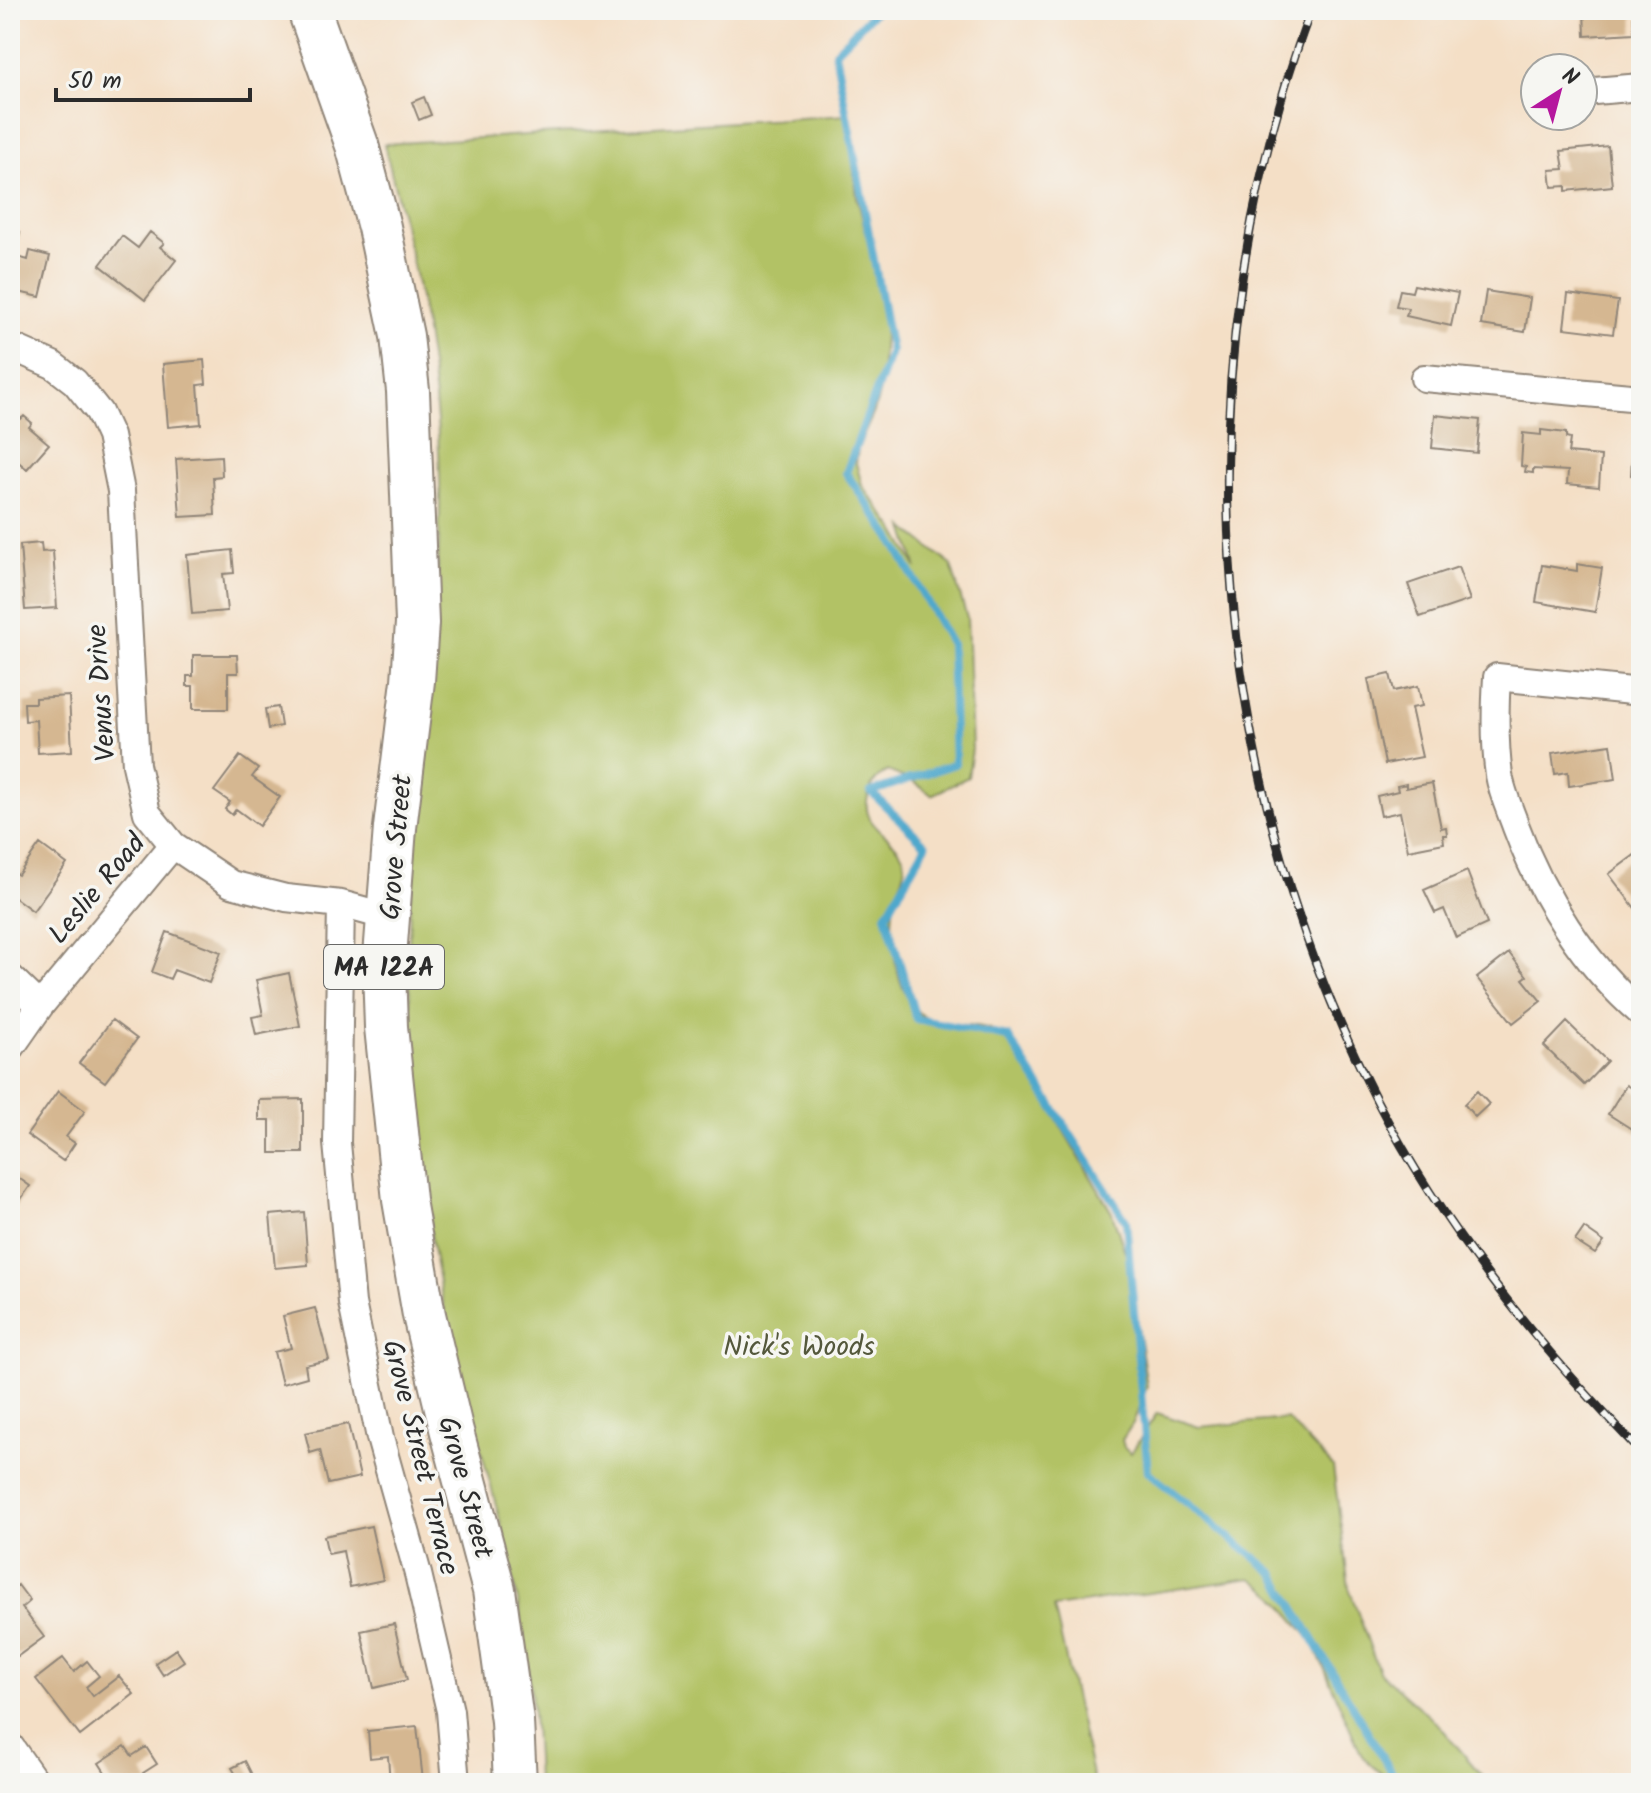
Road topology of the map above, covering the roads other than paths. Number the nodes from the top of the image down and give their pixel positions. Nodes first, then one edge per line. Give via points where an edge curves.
1 (309, 10) edge
2 (1641, 87) edge
3 (1599, 91) edge
4 (10, 346) edge
5 (1424, 378) dead end
6 (1641, 398) edge
7 (1641, 692) edge
8 (173, 845) junction
9 (341, 904) junction
10 (388, 917) junction
11 (10, 977) edge
12 (40, 1006) junction
13 (1641, 1013) edge
14 (10, 1049) edge
15 (10, 1746) edge
16 (36, 1783) edge
17 (456, 1783) edge
18 (515, 1783) edge

1 - 10 main road, Grove Street / MA 122A via 357,145 383,241 408,391 417,623
2 - 3 street
4 - 8 street, Venus Drive via 53,365 75,382 110,436 121,491 136,765 147,813
5 - 6 street
7 - 13 street via 1497,677 1494,732 1499,777 1527,858 1590,960
8 - 9 street, Venus Drive via 231,884
8 - 12 street, Leslie Road
9 - 10 street, Venus Drive
9 - 17 street, Grove Street Terrace via 337,1143 352,1303 380,1438 450,1711
10 - 18 main road, Grove Street / MA 122A via 386,1027 404,1200 424,1315 494,1590
11 - 12 street
12 - 14 street, Leslie Road
15 - 16 street

